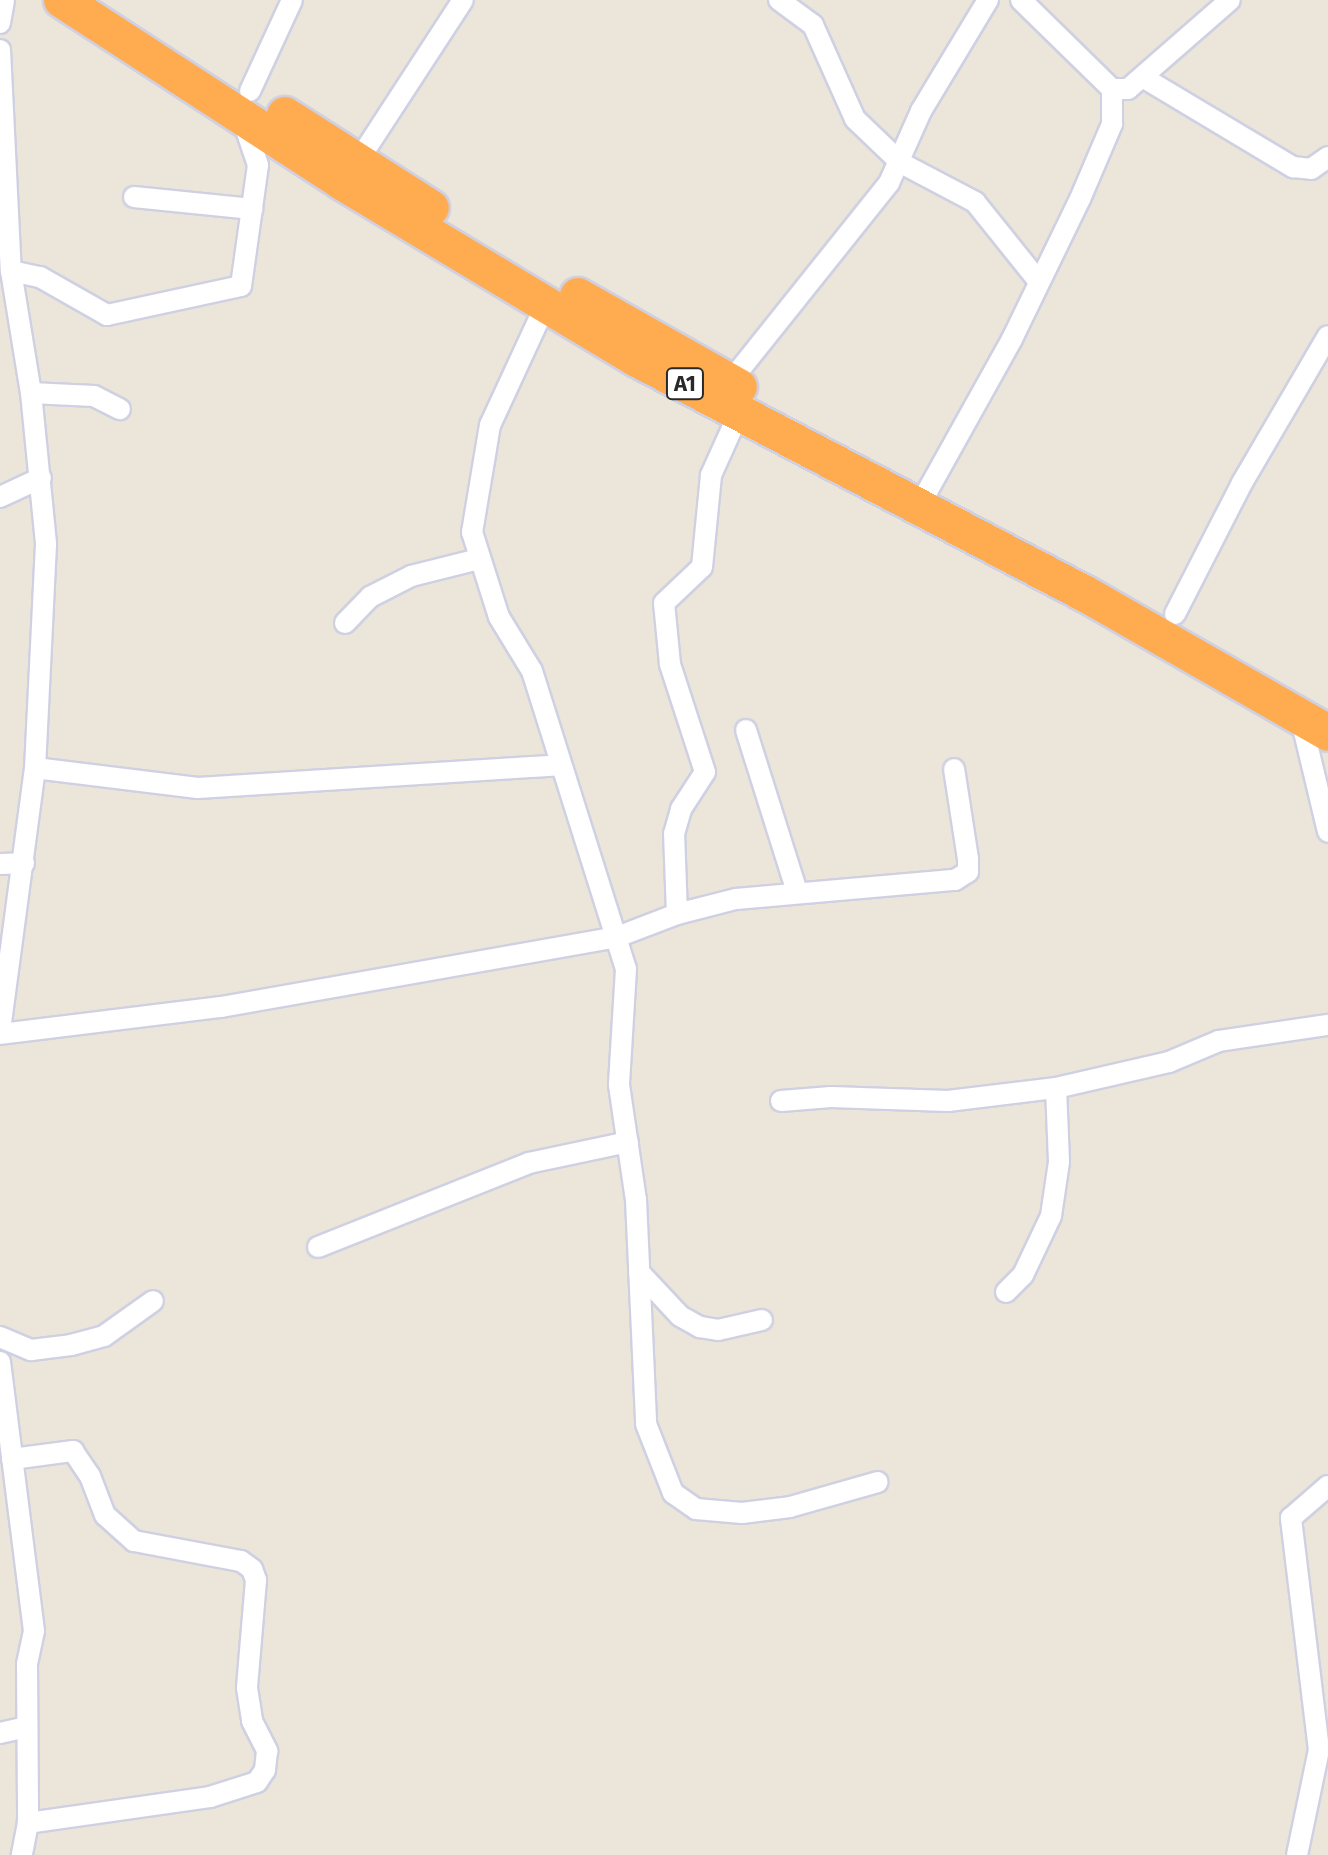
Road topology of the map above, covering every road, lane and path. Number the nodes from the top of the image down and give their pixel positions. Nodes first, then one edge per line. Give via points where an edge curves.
1 (4, 0) edge
2 (62, 0) edge
3 (106, 0) edge
4 (292, 0) edge
5 (463, 0) edge
6 (779, 0) edge
7 (988, 0) edge
8 (1021, 0) edge
9 (1230, 0) edge
10 (0, 23) edge
11 (0, 50) edge
12 (1144, 78) junction
13 (1112, 89) junction
14 (245, 103) junction
15 (269, 152) junction
16 (1328, 157) edge
17 (358, 161) junction
18 (901, 163) junction
19 (134, 197) dead end
20 (252, 209) junction
21 (11, 271) junction
22 (1039, 282) junction
23 (546, 304) junction
24 (1328, 336) edge
25 (31, 393) junction
26 (735, 398) junction
27 (120, 409) dead end
28 (41, 478) junction
29 (0, 497) edge
30 (923, 497) junction
31 (479, 559) junction
32 (1175, 614) junction
33 (345, 623) dead end
34 (1319, 717) edge
35 (746, 730) dead end
36 (559, 765) junction
37 (35, 768) junction
38 (954, 769) dead end
39 (1328, 832) edge
40 (24, 863) junction
41 (0, 864) edge
42 (797, 892) junction
43 (677, 914) junction
44 (617, 937) junction
45 (1328, 1025) edge
46 (0, 1032) edge
47 (1056, 1088) junction
48 (781, 1101) dead end
49 (628, 1142) junction
50 (318, 1247) dead end
51 (639, 1272) junction
52 (1006, 1292) dead end
53 (153, 1301) dead end
54 (762, 1320) dead end
55 (0, 1337) edge
56 (0, 1362) edge
57 (3, 1415) edge
58 (12, 1459) junction
59 (878, 1482) dead end
60 (1328, 1486) edge
61 (25, 1727) junction
62 (0, 1733) edge
63 (28, 1823) junction
64 (22, 1855) edge
65 (1297, 1855) edge

1 - 10 street
2 - 14 highway, A1
3 - 14 highway, A1
4 - 14 street
5 - 17 street
6 - 18 street via 813,25 855,119
7 - 18 street via 921,111
8 - 13 street
9 - 12 street
11 - 21 street
12 - 13 street via 1128,89
12 - 16 street via 1293,167 1311,169
13 - 22 street via 1112,124
14 - 15 highway, A1
14 - 17 highway, A1
15 - 20 street
15 - 23 highway, A1
17 - 26 highway, A1
18 - 22 street via 975,202
18 - 26 street
19 - 20 street
20 - 21 street via 245,277 231,291 97,314 40,277
21 - 25 street
22 - 30 street
23 - 26 highway, A1
23 - 31 street via 516,361 481,459 472,532
24 - 32 street via 1242,483
25 - 27 street via 94,396
25 - 28 street
26 - 30 highway, A1
26 - 43 street via 711,475 702,567 664,603 670,664 705,772 687,796 674,834
28 - 29 street
28 - 37 street via 46,544
30 - 32 highway, A1
30 - 34 highway, A1
31 - 33 street via 411,576 370,597
31 - 36 street via 499,617 532,671
32 - 34 highway, A1
34 - 39 street
35 - 42 street
36 - 37 street via 198,788
36 - 44 street
37 - 40 street
38 - 42 street via 968,859 963,877
40 - 41 street
40 - 46 street
42 - 43 street
43 - 44 street
44 - 46 street via 221,1007
44 - 49 street via 626,969 619,1085
45 - 47 street via 1219,1041 1169,1062
47 - 48 street via 948,1101
47 - 52 street via 1059,1162 1051,1216 1023,1275
49 - 50 street via 529,1163
49 - 51 street
51 - 54 street via 680,1316 700,1327 718,1330
51 - 59 street via 646,1424 673,1493 696,1509 742,1513 790,1507
53 - 55 street via 104,1336 71,1345 31,1350
56 - 57 street
57 - 58 street
58 - 61 street via 34,1631
58 - 63 street via 73,1451 115,1529 134,1541 241,1561 252,1569 256,1580 247,1688 252,1721 267,1751 257,1782 210,1797
60 - 65 street via 1291,1518 1319,1750
61 - 62 street
61 - 63 street
63 - 64 street

